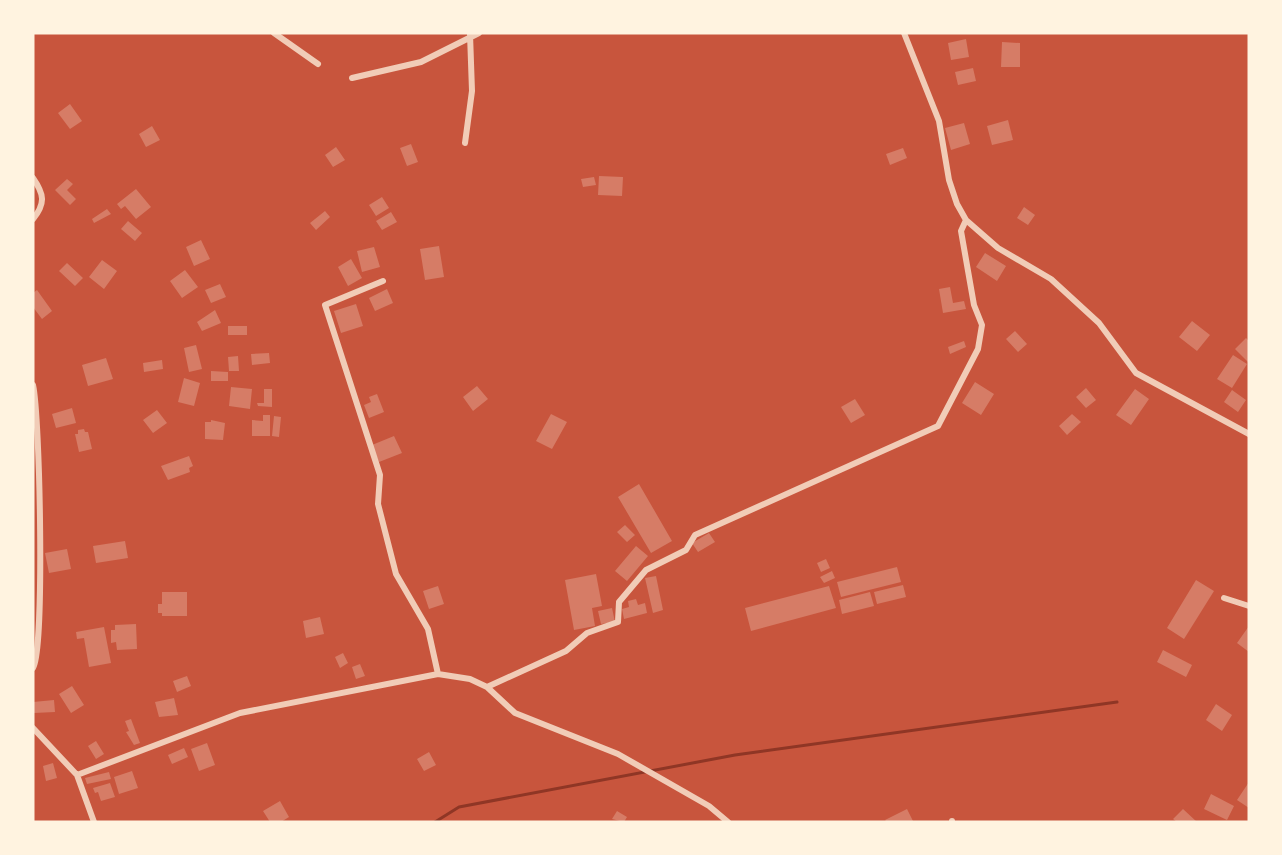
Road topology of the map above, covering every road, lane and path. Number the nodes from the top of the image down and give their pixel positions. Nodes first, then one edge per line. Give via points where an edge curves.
1 (274, 33) edge
2 (479, 33) edge
3 (904, 33) edge
4 (470, 35) edge
5 (318, 64) dead end
6 (352, 78) dead end
7 (465, 143) dead end
8 (33, 178) edge
9 (33, 219) edge
10 (966, 220) junction
11 (384, 281) dead end
12 (33, 385) edge
13 (1249, 434) edge
14 (1224, 598) dead end
15 (1249, 606) edge
16 (33, 668) edge
17 (438, 674) junction
18 (488, 687) junction
19 (33, 728) edge
20 (77, 775) junction
21 (94, 822) edge
22 (728, 822) edge

1 - 5 street
2 - 4 street
3 - 10 street via 939,121 949,180
4 - 6 street via 421,62
4 - 7 street via 472,91
8 - 9 street via 43,192 42,205
10 - 13 street via 998,248 1051,279 1099,323 1136,373
10 - 18 street via 961,231 974,305 982,325 974,360 938,426 695,535 686,550 646,570 619,602 618,622 587,633 566,651
11 - 17 street via 325,305 380,475 378,504 396,574 428,629
12 - 16 street via 40,476 38,629
14 - 15 street
17 - 18 street via 470,679
17 - 20 street via 240,713
18 - 22 street via 515,713 618,754 709,806
19 - 20 street
20 - 21 street

